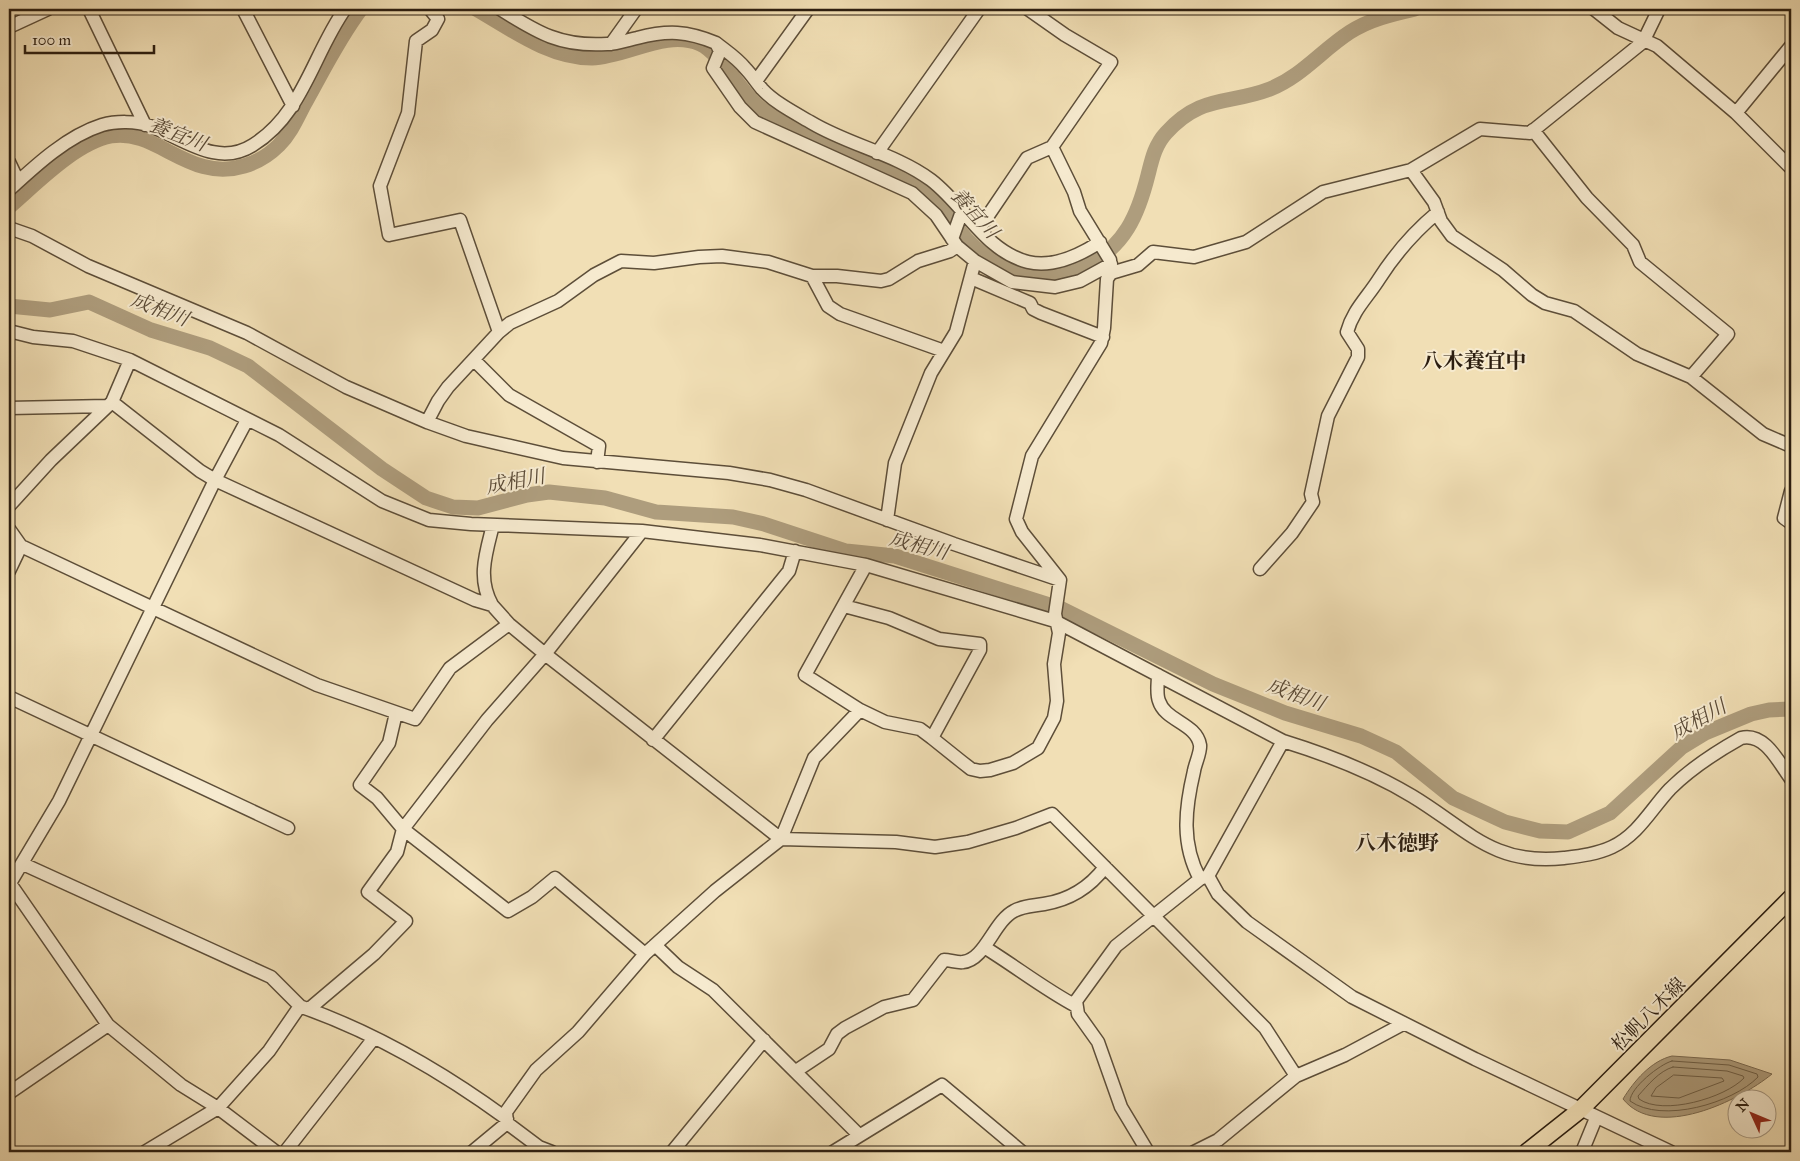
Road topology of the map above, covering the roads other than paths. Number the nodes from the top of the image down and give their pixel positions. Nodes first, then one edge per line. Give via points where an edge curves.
1 (48, 9) edge
2 (89, 9) edge
3 (243, 9) edge
4 (345, 9) edge
5 (430, 9) edge
6 (500, 9) edge
7 (636, 9) edge
8 (808, 9) edge
9 (979, 9) edge
10 (1028, 9) edge
11 (1594, 9) edge
12 (1660, 9) edge
13 (9, 26) edge
14 (1643, 42) junction
15 (611, 44) junction
16 (1791, 46) edge
17 (718, 47) junction
18 (756, 82) junction
19 (293, 106) junction
20 (1736, 113) junction
21 (145, 125) junction
22 (1533, 130) junction
23 (1052, 147) junction
24 (877, 153) junction
25 (9, 162) edge
26 (1791, 168) edge
27 (1412, 170) junction
28 (14, 186) edge
29 (962, 211) junction
30 (1438, 212) junction
31 (9, 228) edge
32 (979, 229) junction
33 (954, 240) junction
34 (1100, 242) junction
35 (975, 261) junction
36 (1111, 266) junction
37 (812, 276) junction
38 (971, 278) junction
39 (9, 331) edge
40 (499, 332) junction
41 (1103, 337) junction
42 (944, 351) junction
43 (130, 360) junction
44 (474, 360) junction
45 (1691, 377) junction
46 (110, 404) junction
47 (9, 408) edge
48 (247, 420) junction
49 (427, 422) junction
50 (1791, 446) edge
51 (596, 462) junction
52 (215, 480) junction
53 (1791, 491) edge
54 (9, 506) edge
55 (887, 520) junction
56 (1791, 524) edge
57 (493, 525) junction
58 (9, 529) edge
59 (642, 531) junction
60 (22, 546) junction
61 (794, 551) junction
62 (866, 565) junction
63 (1260, 569) dead end
64 (9, 571) edge
65 (1059, 585) junction
66 (492, 605) junction
67 (844, 606) junction
68 (153, 609) junction
69 (1055, 618) junction
70 (509, 624) junction
71 (545, 654) junction
72 (1158, 675) junction
73 (9, 697) edge
74 (860, 710) junction
75 (396, 713) junction
76 (91, 736) junction
77 (932, 738) junction
78 (653, 740) junction
79 (1283, 741) junction
80 (1791, 779) edge
81 (288, 828) dead end
82 (403, 829) junction
83 (781, 839) junction
84 (23, 864) junction
85 (1105, 867) junction
86 (1204, 878) junction
87 (9, 884) edge
88 (1791, 898) edge
89 (1154, 916) junction
90 (655, 945) junction
91 (984, 947) junction
92 (645, 954) junction
93 (1076, 1006) junction
94 (304, 1007) junction
95 (1403, 1024) junction
96 (108, 1025) junction
97 (374, 1038) junction
98 (764, 1040) junction
99 (796, 1071) junction
100 (1296, 1076) junction
101 (9, 1094) edge
102 (218, 1108) junction
103 (1580, 1110) junction
104 (1596, 1118) junction
105 (507, 1121) junction
106 (859, 1135) junction
107 (145, 1152) edge
108 (276, 1152) edge
109 (285, 1152) edge
110 (472, 1152) edge
111 (552, 1152) edge
112 (672, 1152) edge
113 (833, 1152) edge
114 (1022, 1152) edge
115 (1148, 1152) edge
116 (1194, 1152) edge
117 (1527, 1152) edge
118 (1582, 1152) edge
119 (1671, 1152) edge

1 - 13 street
2 - 21 street
3 - 19 street
4 - 19 street
5 - 40 street via 438,19 432,30 416,41 408,113 380,186 389,235 460,220
6 - 15 street via 539,34 559,41
7 - 15 street
8 - 18 street
9 - 24 street
10 - 23 street via 1111,62
11 - 14 street
12 - 14 street
14 - 20 street via 1657,46
14 - 22 street
15 - 17 street via 673,32 692,33
16 - 20 street
17 - 18 street via 740,62
17 - 33 street via 713,68 740,107 755,122 912,193 936,215
18 - 24 street via 772,97 813,124
19 - 21 street via 265,136 238,151 207,152
20 - 26 street
21 - 28 street via 116,123 87,131 57,150
22 - 27 street via 1530,133 1480,129
22 - 45 street via 1587,198 1633,245 1640,262 1728,334
23 - 32 street via 1027,158
23 - 34 street via 1080,211
24 - 29 street via 914,169
25 - 28 street
27 - 30 street
27 - 36 street via 1323,192 1246,242 1194,257 1153,252 1138,265
29 - 32 street
29 - 33 street
30 - 45 street via 1452,236 1503,270 1532,295 1574,311 1637,354
30 - 63 street via 1387,265 1357,307 1347,332 1358,350 1358,357 1328,416 1311,494 1313,502 1297,527
31 - 49 street via 32,236 88,266 246,333 346,387
32 - 34 street via 995,245 1030,262 1076,256
33 - 35 street
33 - 37 street via 950,251 918,260 889,279
34 - 36 street
35 - 36 street via 1012,282 1044,287 1080,281
35 - 38 street
36 - 41 street via 1107,279
37 - 40 street via 768,262 722,256 654,263 621,261 594,275 558,301 510,323
37 - 42 street via 828,306 840,314
38 - 41 street via 1030,303 1041,313
38 - 42 street via 956,332
39 - 43 street via 73,341
40 - 44 street
41 - 65 street via 1032,456 1016,519
42 - 55 street via 931,373 895,463
43 - 46 street
43 - 48 street
44 - 49 street via 443,394
44 - 51 street via 509,394 599,446
45 - 50 street via 1763,434
46 - 47 street
46 - 52 street
46 - 54 street via 51,460
48 - 52 street
48 - 57 street via 279,435 382,501 429,520
49 - 51 street via 466,436 527,451
51 - 55 street via 729,473 770,480
52 - 66 street
52 - 68 street
53 - 56 street via 1784,518
55 - 65 street
57 - 59 street
57 - 66 street via 484,560 483,582
58 - 60 street
59 - 61 street
59 - 71 street
60 - 64 street
60 - 68 street
61 - 62 street
61 - 78 street via 789,571
62 - 67 street
62 - 69 street
65 - 69 street
66 - 70 street
67 - 74 street via 805,675
67 - 77 street via 889,618 939,639 980,644 980,650
68 - 75 street via 317,685
68 - 76 street
69 - 72 street
69 - 77 street via 1059,633 1054,664 1058,701 1054,718 1038,748 1013,763 980,771 967,766
70 - 71 street
70 - 75 street via 450,668 415,719
71 - 78 street
71 - 82 street via 487,720
72 - 79 street
72 - 86 street via 1158,701 1194,733 1200,746 1186,809 1186,836 1190,857
73 - 76 street
74 - 77 street via 885,722 920,729
74 - 83 street via 814,758
75 - 82 street via 389,743 360,785 377,798
76 - 81 street
76 - 84 street
78 - 83 street
79 - 80 street via 1410,795 1489,848 1533,860 1580,856 1613,847 1633,834 1687,773 1741,738 1756,738 1765,744
79 - 86 street
82 - 92 street via 508,911 555,878
82 - 94 street via 397,852 368,892 406,921 374,954
83 - 85 street via 896,842 935,847 968,842 1052,814
83 - 90 street
84 - 87 street
84 - 94 street via 272,977
85 - 89 street
85 - 91 street via 1092,883 1072,895 1012,911
86 - 89 street
86 - 95 street via 1247,922 1352,997
87 - 96 street
88 - 103 main road, 松帆八木線
89 - 93 street via 1116,946 1076,1001
89 - 100 street via 1265,1028
90 - 92 street
90 - 98 street via 678,967 713,990
91 - 93 street
91 - 99 street via 963,962 944,960 913,1000 884,1007 845,1028 837,1034 826,1052
92 - 105 street via 578,1032 536,1070 506,1112
93 - 115 street via 1098,1042 1120,1107
94 - 97 street
94 - 102 street
95 - 100 street via 1345,1055
95 - 103 street
96 - 101 street
96 - 102 street via 182,1085
97 - 105 street via 442,1074
97 - 109 street
98 - 99 street
98 - 112 street
99 - 106 street
100 - 116 street via 1218,1140
102 - 107 street
102 - 108 street
103 - 104 street
103 - 117 main road, 松帆八木線
104 - 118 street
104 - 119 street
105 - 110 street
105 - 111 street via 539,1147
106 - 113 street
106 - 114 street via 942,1085

